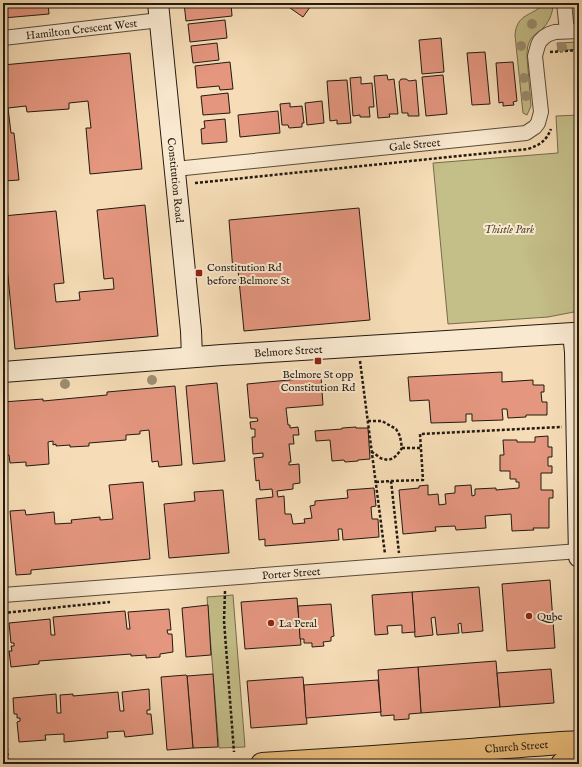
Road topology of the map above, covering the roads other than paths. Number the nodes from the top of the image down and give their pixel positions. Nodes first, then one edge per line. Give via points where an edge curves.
1 (564, 3) edge
2 (159, 12) edge
3 (573, 31) edge
4 (3, 38) edge
5 (175, 169) junction
6 (192, 357) junction
7 (3, 372) edge
8 (579, 551) edge
9 (579, 557) edge
10 (5, 591) edge
11 (579, 742) edge
12 (579, 763) edge
13 (262, 764) edge
14 (562, 764) edge

1 - 3 street
2 - 4 street, Hamilton Crescent West
2 - 5 main road, Constitution Road
3 - 5 street, Gale Street via 555,32 540,40 535,56 540,112 535,127 526,133
5 - 6 main road, Constitution Road
6 - 7 main road, Belmore Street
6 - 8 main road, Belmore Street via 573,334
8 - 9 main road
8 - 10 street, Porter Street
11 - 13 highway, Church Street
12 - 14 highway

